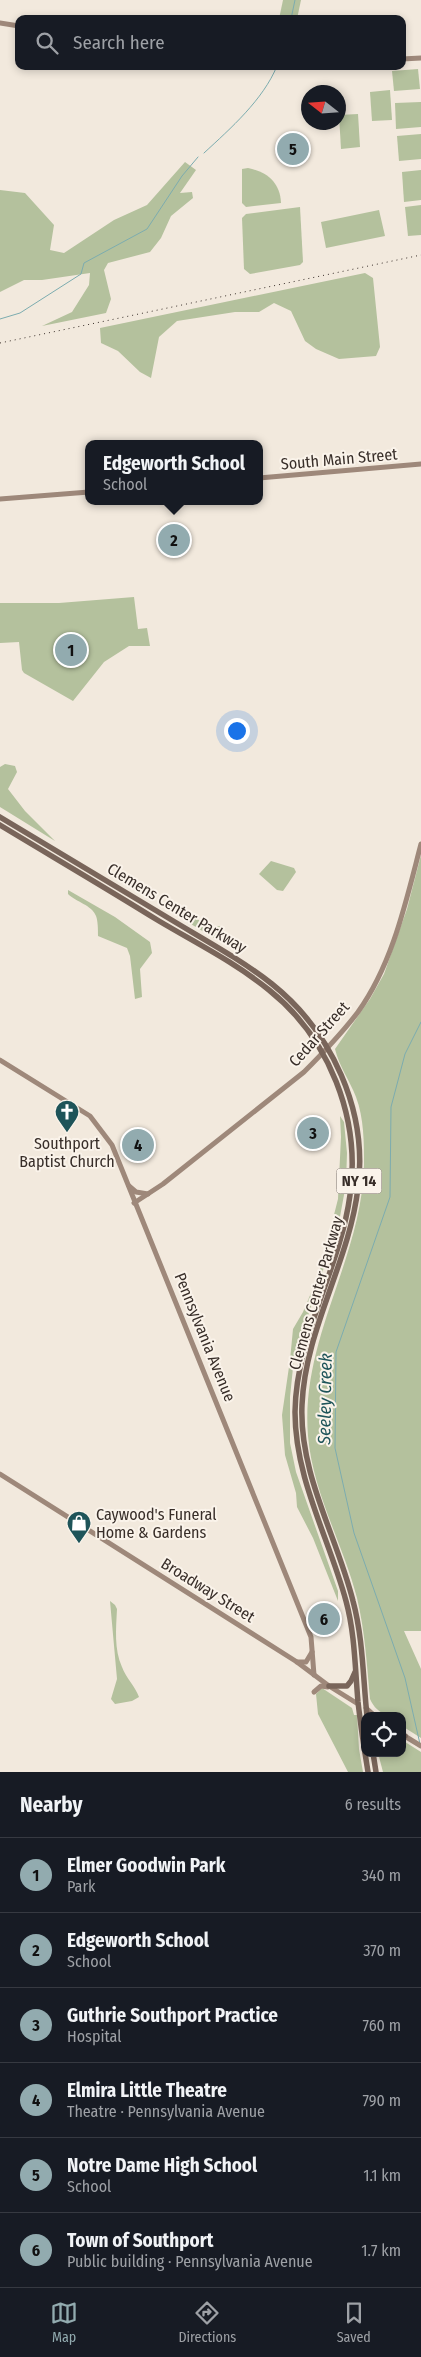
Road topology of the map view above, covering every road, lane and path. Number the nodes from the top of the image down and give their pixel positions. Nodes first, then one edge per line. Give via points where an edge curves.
1 (0, 23) edge
2 (15, 25) edge
3 (421, 58) edge
4 (406, 59) edge
5 (421, 464) edge
6 (263, 478) edge
7 (85, 492) edge
8 (0, 499) edge
9 (0, 817) edge
10 (0, 825) edge
11 (421, 844) edge
12 (325, 1051) junction
13 (0, 1060) edge
14 (128, 1186) junction
15 (149, 1194) junction
16 (134, 1203) junction
17 (0, 1474) edge
18 (312, 1648) junction
19 (297, 1662) junction
20 (356, 1668) junction
21 (314, 1675) junction
22 (331, 1687) junction
23 (314, 1692) dead end
24 (358, 1704) junction
25 (366, 1708) junction
26 (366, 1712) edge
27 (370, 1712) edge
28 (361, 1725) edge
29 (406, 1737) edge
30 (421, 1746) edge
31 (366, 1757) edge
32 (374, 1757) edge
33 (368, 1772) edge
34 (376, 1772) edge

1 - 2 main road
3 - 4 main road
5 - 6 main road, South Main Street
7 - 8 main road
9 - 12 main road, Clemens Center Parkway / NY 14 via 257,973 298,1008
10 - 12 main road, Clemens Center Parkway / NY 14 via 258,982 297,1016
11 - 12 main road, Cedar Street via 403,914 383,966 358,1011
12 - 15 main road, Cedar Street via 298,1078
12 - 20 main road, Clemens Center Parkway / NY 14 via 348,1119 352,1183 345,1221 302,1354 296,1386 296,1426 304,1478 347,1603
12 - 25 main road, Clemens Center Parkway / NY 14 via 344,1081 355,1119 359,1184 352,1222 309,1355 303,1387 302,1420 306,1459 313,1484 354,1603
13 - 14 main road, Pennsylvania Avenue via 90,1116 112,1144
14 - 15 main road via 136,1192
14 - 16 main road, Pennsylvania Avenue
15 - 16 main road, Cedar Street
16 - 18 main road, Pennsylvania Avenue via 311,1637
17 - 19 main road, Broadway Street
18 - 19 main road via 309,1660
18 - 21 main road, Pennsylvania Avenue
19 - 21 main road, Broadway Street
20 - 22 main road via 347,1686
20 - 24 main road, Clemens Center Parkway / NY 14
21 - 22 main road, Broadway Street
22 - 23 main road via 321,1686
22 - 24 main road, Broadway Street
24 - 25 main road, Broadway Street
24 - 28 main road, Clemens Center Parkway
25 - 26 main road
25 - 27 main road, Broadway Street
29 - 30 main road
31 - 33 main road, Clemens Center Parkway
32 - 34 main road

